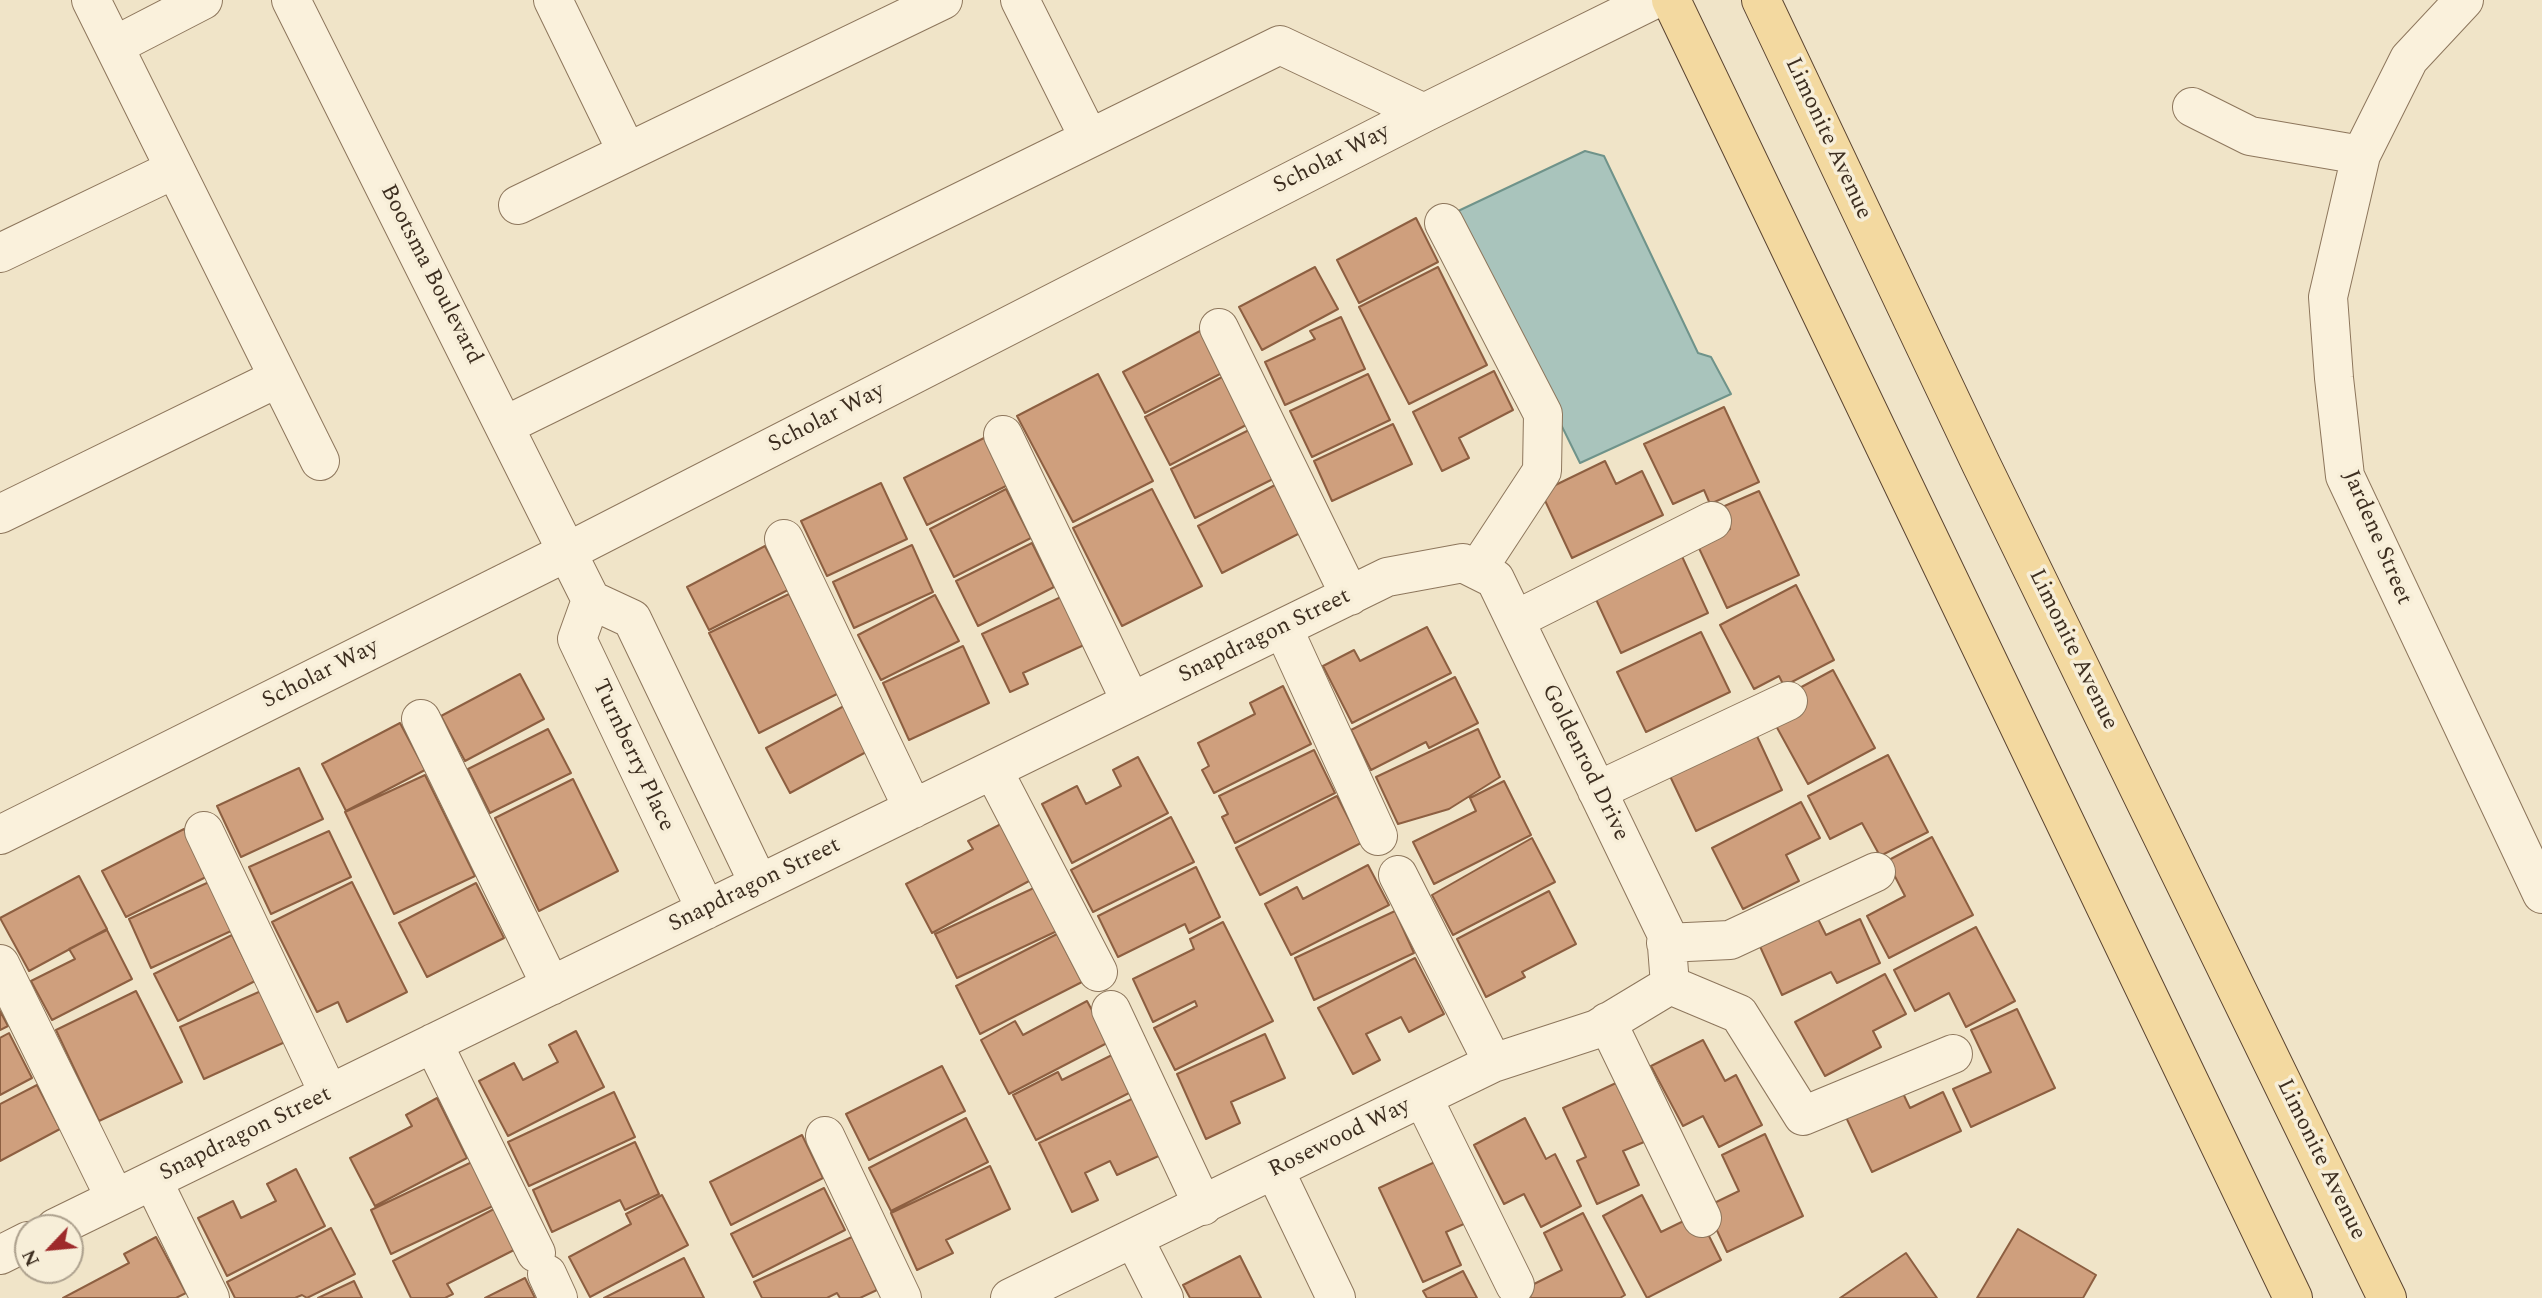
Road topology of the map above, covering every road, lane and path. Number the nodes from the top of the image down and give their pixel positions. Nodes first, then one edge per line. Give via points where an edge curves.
1 (91, 0) edge
2 (203, 0) edge
3 (291, 0) edge
4 (553, 0) edge
5 (943, 0) edge
6 (1020, 0) edge
7 (1653, 0) edge
8 (1671, 0) edge
9 (1761, 0) edge
10 (2464, 0) edge
11 (114, 46) junction
12 (2192, 107) dead end
13 (1424, 113) junction
14 (1089, 138) junction
15 (627, 152) junction
16 (2361, 155) junction
17 (175, 170) junction
18 (518, 205) dead end
19 (1444, 223) dead end
20 (0, 253) edge
21 (1219, 327) dead end
22 (278, 378) junction
23 (506, 425) junction
24 (1003, 435) dead end
25 (320, 461) dead end
26 (0, 514) edge
27 (1712, 521) dead end
28 (784, 539) dead end
29 (569, 551) junction
30 (1470, 566) junction
31 (1349, 596) junction
32 (591, 600) junction
33 (1516, 620) junction
34 (1283, 628) junction
35 (1788, 701) dead end
36 (1132, 702) junction
37 (422, 719) dead end
38 (993, 770) junction
39 (1597, 791) junction
40 (913, 808) junction
41 (204, 831) dead end
42 (0, 835) edge
43 (1378, 836) dead end
44 (1876, 872) dead end
45 (1398, 875) dead end
46 (759, 884) junction
47 (2542, 894) edge
48 (706, 910) junction
49 (1666, 943) junction
50 (0, 964) edge
51 (1098, 972) dead end
52 (1670, 985) junction
53 (551, 986) junction
54 (1111, 1010) dead end
55 (1607, 1022) junction
56 (433, 1043) junction
57 (1953, 1054) dead end
58 (1493, 1063) junction
59 (329, 1094) junction
60 (1423, 1098) junction
61 (825, 1136) dead end
62 (1275, 1171) junction
63 (153, 1181) junction
64 (115, 1198) junction
65 (1203, 1206) junction
66 (83, 1214) edge
67 (1702, 1218) dead end
68 (1134, 1238) junction
69 (547, 1275) edge
70 (1515, 1285) dead end
71 (209, 1298) edge
72 (902, 1298) edge
73 (1010, 1298) edge
74 (1164, 1298) edge
75 (1336, 1298) edge
76 (2293, 1298) edge
77 (2387, 1298) edge

1 - 11 street
2 - 11 street
3 - 23 street, Bootsma Boulevard
4 - 15 street
5 - 15 street
6 - 14 street
7 - 13 street, Scholar Way
8 - 76 main road
9 - 77 main road, Limonite Avenue
10 - 16 street, Jardene Street via 2409,59
11 - 17 street
12 - 16 street via 2250,136
13 - 14 street via 1280,45
13 - 29 street, Scholar Way
14 - 23 street
15 - 18 street
16 - 47 street, Jardene Street via 2328,296 2345,476
17 - 20 street
17 - 22 street
19 - 30 street via 1543,414 1542,471
21 - 31 street
22 - 25 street
22 - 26 street
23 - 29 street, Bootsma Boulevard
24 - 36 street
27 - 33 street
28 - 40 street
29 - 32 street
29 - 42 street, Scholar Way
30 - 31 street, Snapdragon Street via 1387,577
30 - 33 street, Goldenrod Drive via 1495,579
31 - 34 street, Snapdragon Street
32 - 46 street via 632,619
32 - 48 street, Turnberry Place via 577,639
33 - 39 street, Goldenrod Drive
34 - 36 street, Snapdragon Street
34 - 43 street
35 - 39 street
36 - 38 street, Snapdragon Street
37 - 53 street
38 - 40 street, Snapdragon Street
38 - 51 street
39 - 49 street, Goldenrod Drive via 1666,933
40 - 46 street, Snapdragon Street
41 - 59 street
44 - 49 street via 1730,940
45 - 58 street
46 - 48 street, Snapdragon Street
48 - 53 street, Snapdragon Street
49 - 52 street, Goldenrod Drive
50 - 64 street
52 - 55 street, Rosewood Way
52 - 57 street via 1739,1014 1803,1116
53 - 56 street, Snapdragon Street
54 - 65 street
55 - 58 street, Rosewood Way
55 - 67 street
56 - 59 street, Snapdragon Street
56 - 69 street
58 - 60 street, Rosewood Way
59 - 63 street, Snapdragon Street
60 - 62 street, Rosewood Way
60 - 70 street
61 - 72 street
62 - 65 street, Rosewood Way
62 - 75 street
63 - 64 street, Snapdragon Street
63 - 71 street
64 - 66 street, Snapdragon Street
65 - 68 street, Rosewood Way
68 - 73 street, Rosewood Way
68 - 74 street

